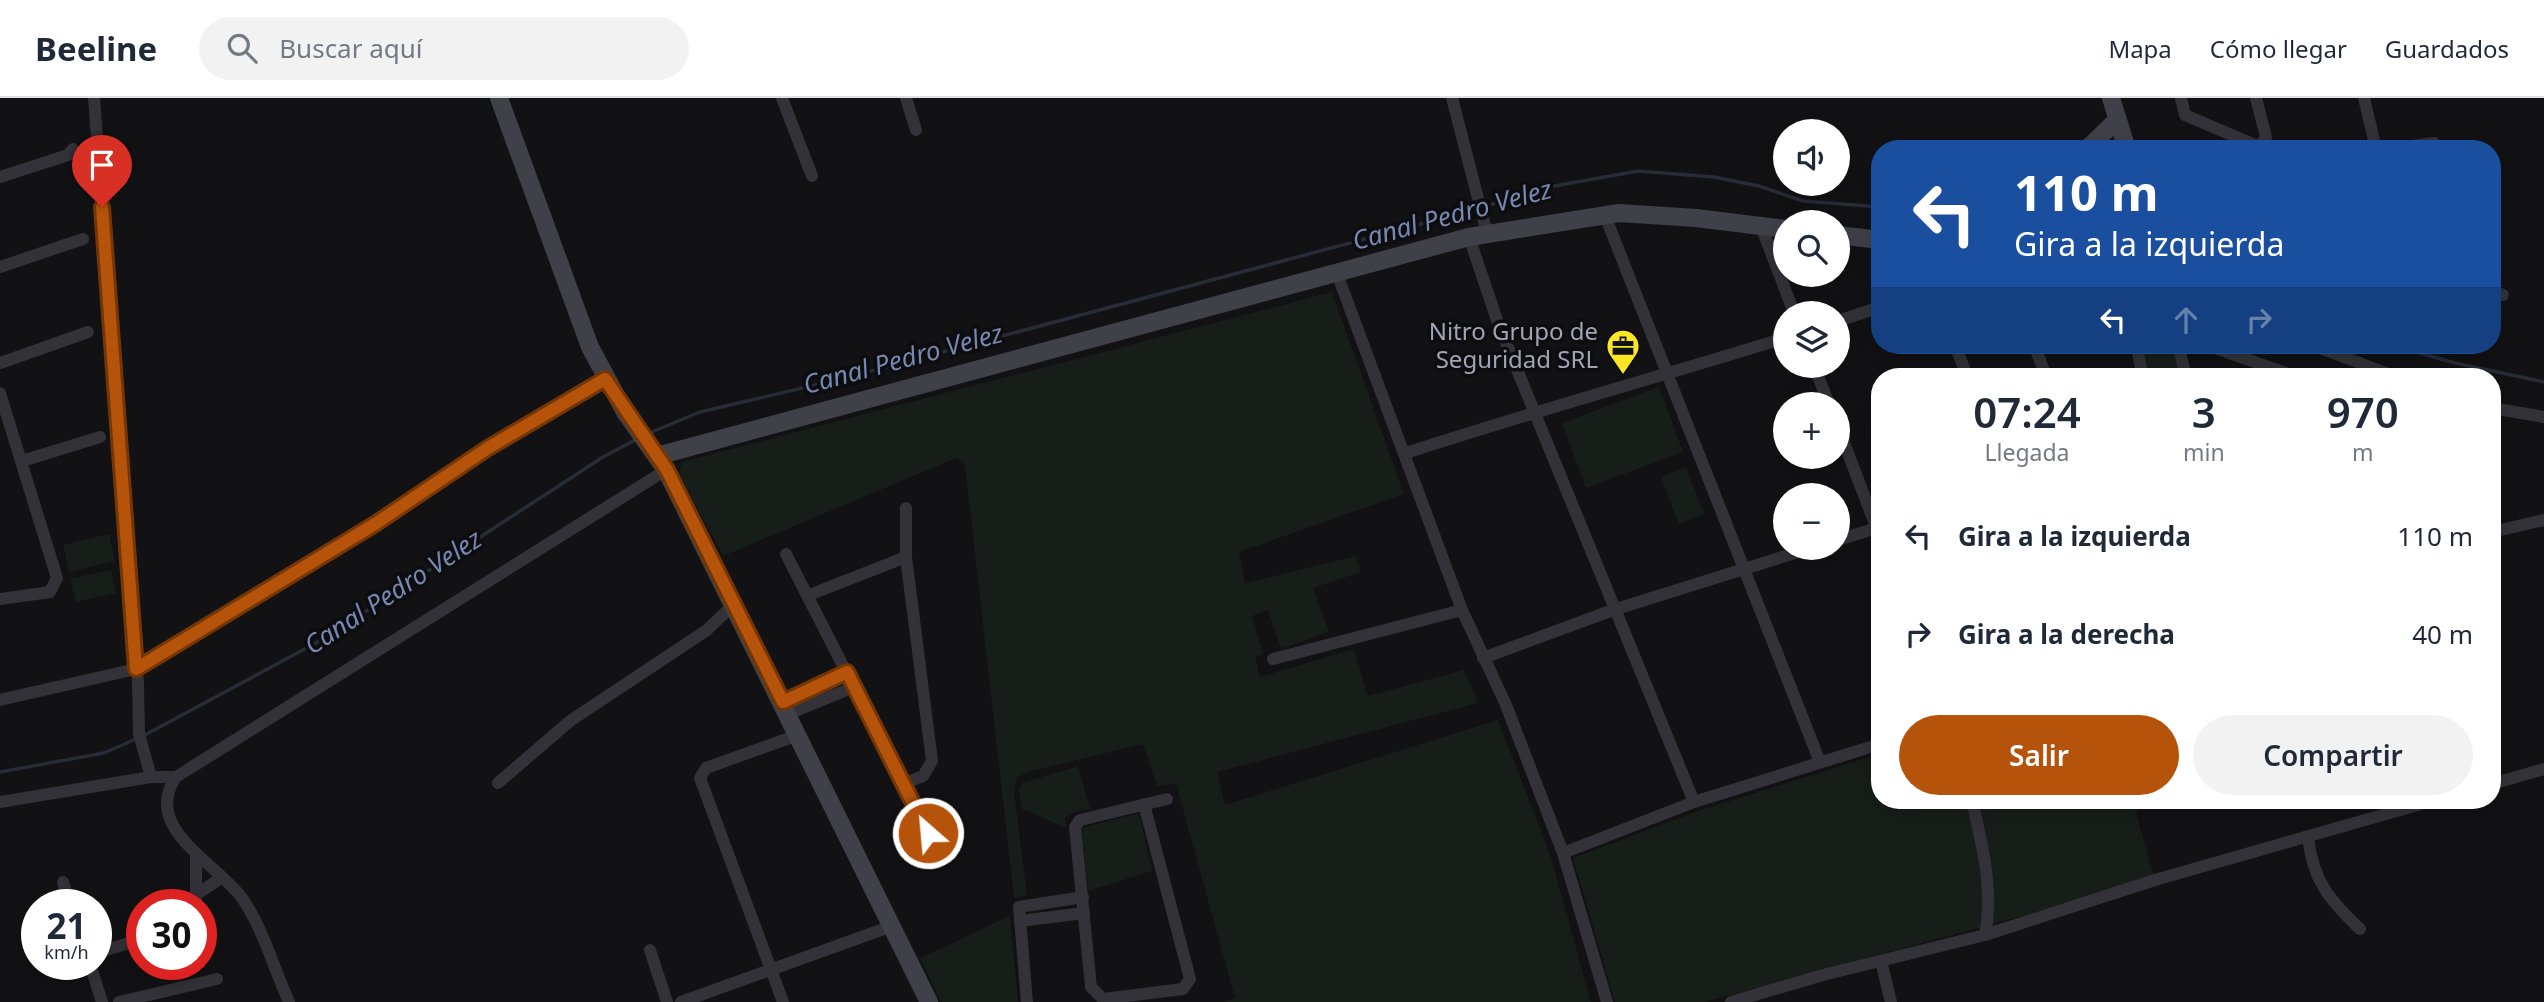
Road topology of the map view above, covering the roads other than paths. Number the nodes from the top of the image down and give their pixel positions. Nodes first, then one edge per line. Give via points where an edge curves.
1 (94, 98) edge
2 (499, 98) edge
3 (782, 98) edge
4 (906, 98) edge
5 (1452, 98) edge
6 (2111, 98) edge
7 (2181, 98) edge
8 (2256, 98) edge
9 (2364, 98) edge
10 (2117, 120) junction
11 (916, 130) dead end
12 (2096, 140) edge
13 (2124, 140) edge
14 (2243, 140) edge
15 (2264, 140) edge
16 (2374, 140) edge
17 (73, 149) dead end
18 (812, 176) dead end
19 (0, 177) edge
20 (1604, 213) junction
21 (1761, 226) junction
22 (1773, 228) edge
23 (1480, 230) junction
24 (1850, 236) edge
25 (83, 239) dead end
26 (1871, 239) edge
27 (0, 267) edge
28 (1336, 271) junction
29 (1789, 301) edge
30 (1871, 310) edge
31 (1850, 317) edge
32 (88, 332) dead end
33 (1773, 342) edge
34 (2232, 354) edge
35 (2336, 354) edge
36 (0, 363) edge
37 (2272, 368) edge
38 (2373, 368) edge
39 (1670, 374) junction
40 (605, 379) junction
41 (0, 393) edge
42 (2501, 410) edge
43 (1534, 411) junction
44 (2544, 417) edge
45 (100, 437) dead end
46 (1406, 453) junction
47 (657, 457) junction
48 (1850, 458) edge
49 (22, 461) junction
50 (906, 508) dead end
51 (1871, 513) edge
52 (2544, 520) edge
53 (2501, 530) edge
54 (1871, 533) edge
55 (1850, 537) edge
56 (786, 554) dead end
57 (906, 557) junction
58 (1773, 559) edge
59 (1744, 568) junction
60 (809, 595) junction
61 (0, 599) edge
62 (734, 604) junction
63 (1462, 610) junction
64 (1613, 610) junction
65 (1483, 659) junction
66 (1273, 660) dead end
67 (136, 669) junction
68 (847, 672) junction
69 (854, 687) junction
70 (0, 700) edge
71 (786, 708) junction
72 (798, 735) junction
73 (1871, 747) edge
74 (1820, 762) junction
75 (2544, 769) edge
76 (151, 777) junction
77 (176, 777) junction
78 (2501, 781) edge
79 (498, 783) dead end
80 (903, 784) junction
81 (1167, 799) dead end
82 (0, 802) edge
83 (1694, 802) junction
84 (1144, 804) junction
85 (1974, 809) edge
86 (2403, 809) edge
87 (2308, 836) junction
88 (1563, 853) junction
89 (196, 854) junction
90 (941, 858) dead end
91 (221, 878) junction
92 (63, 882) dead end
93 (65, 889) edge
94 (197, 889) edge
95 (208, 889) edge
96 (1083, 897) junction
97 (1084, 913) junction
98 (1020, 922) junction
99 (892, 926) junction
100 (2360, 929) dead end
101 (1985, 935) junction
102 (650, 950) dead end
103 (1881, 961) junction
104 (772, 971) junction
105 (95, 980) edge
106 (213, 980) edge
107 (1765, 997) edge
108 (102, 1002) edge
109 (119, 1002) edge
110 (289, 1002) edge
111 (667, 1002) edge
112 (681, 1002) edge
113 (783, 1002) edge
114 (929, 1002) edge
115 (1027, 1002) edge
116 (1607, 1002) edge
117 (1731, 1002) edge
118 (1891, 1002) edge

1 - 67 street
2 - 40 street
3 - 18 street
4 - 11 street
5 - 23 street via 1476,191
6 - 10 street
7 - 14 street via 2185,115
8 - 15 street
9 - 16 street
10 - 12 street
10 - 13 street
17 - 19 street via 68,155
20 - 21 street
20 - 23 street
20 - 39 street
21 - 22 street
21 - 29 street
23 - 28 street
23 - 43 street via 1493,310
24 - 26 street
25 - 27 street
28 - 46 street
28 - 47 street
30 - 31 street
32 - 36 street
33 - 39 street
34 - 37 street
35 - 38 street
39 - 43 street
39 - 59 street
40 - 47 street
40 - 67 street
41 - 49 street
42 - 44 street
43 - 46 street
43 - 64 street
45 - 49 street
46 - 63 street
47 - 62 street
47 - 77 street
48 - 51 street
49 - 61 street via 57,578 50,592
50 - 57 street
52 - 53 street
54 - 55 street
56 - 60 street
57 - 60 street
57 - 80 street via 932,761 923,776
58 - 59 street
59 - 64 street
59 - 74 street
60 - 68 street
62 - 71 street
62 - 79 street via 707,630 570,721
63 - 65 street
63 - 66 street
64 - 65 street
64 - 83 street
65 - 88 street via 1506,705
67 - 70 street
67 - 76 street via 139,734
68 - 69 street
68 - 71 street
69 - 71 street
69 - 80 street
71 - 72 street
72 - 99 street
72 - 104 street via 706,768 700,778
73 - 74 street
74 - 83 street
75 - 78 street
76 - 77 street
76 - 82 street
77 - 89 street via 167,790 166,805 171,821
80 - 90 street
81 - 84 street
83 - 88 street
84 - 96 street via 1076,823
84 - 97 street via 1188,984 1183,989 1098,996 1091,987
85 - 101 street via 1988,873 1990,906
86 - 87 street
87 - 100 street via 2316,875
87 - 101 street
88 - 116 street
89 - 91 street
89 - 94 street
91 - 95 street
91 - 110 street via 241,897
92 - 93 street
96 - 97 street
96 - 98 street via 1019,907
97 - 98 street
98 - 115 street
99 - 104 street
99 - 114 street
101 - 103 street
102 - 111 street
103 - 107 street
103 - 118 street
104 - 112 street
104 - 113 street
105 - 108 street
106 - 109 street
107 - 117 street

